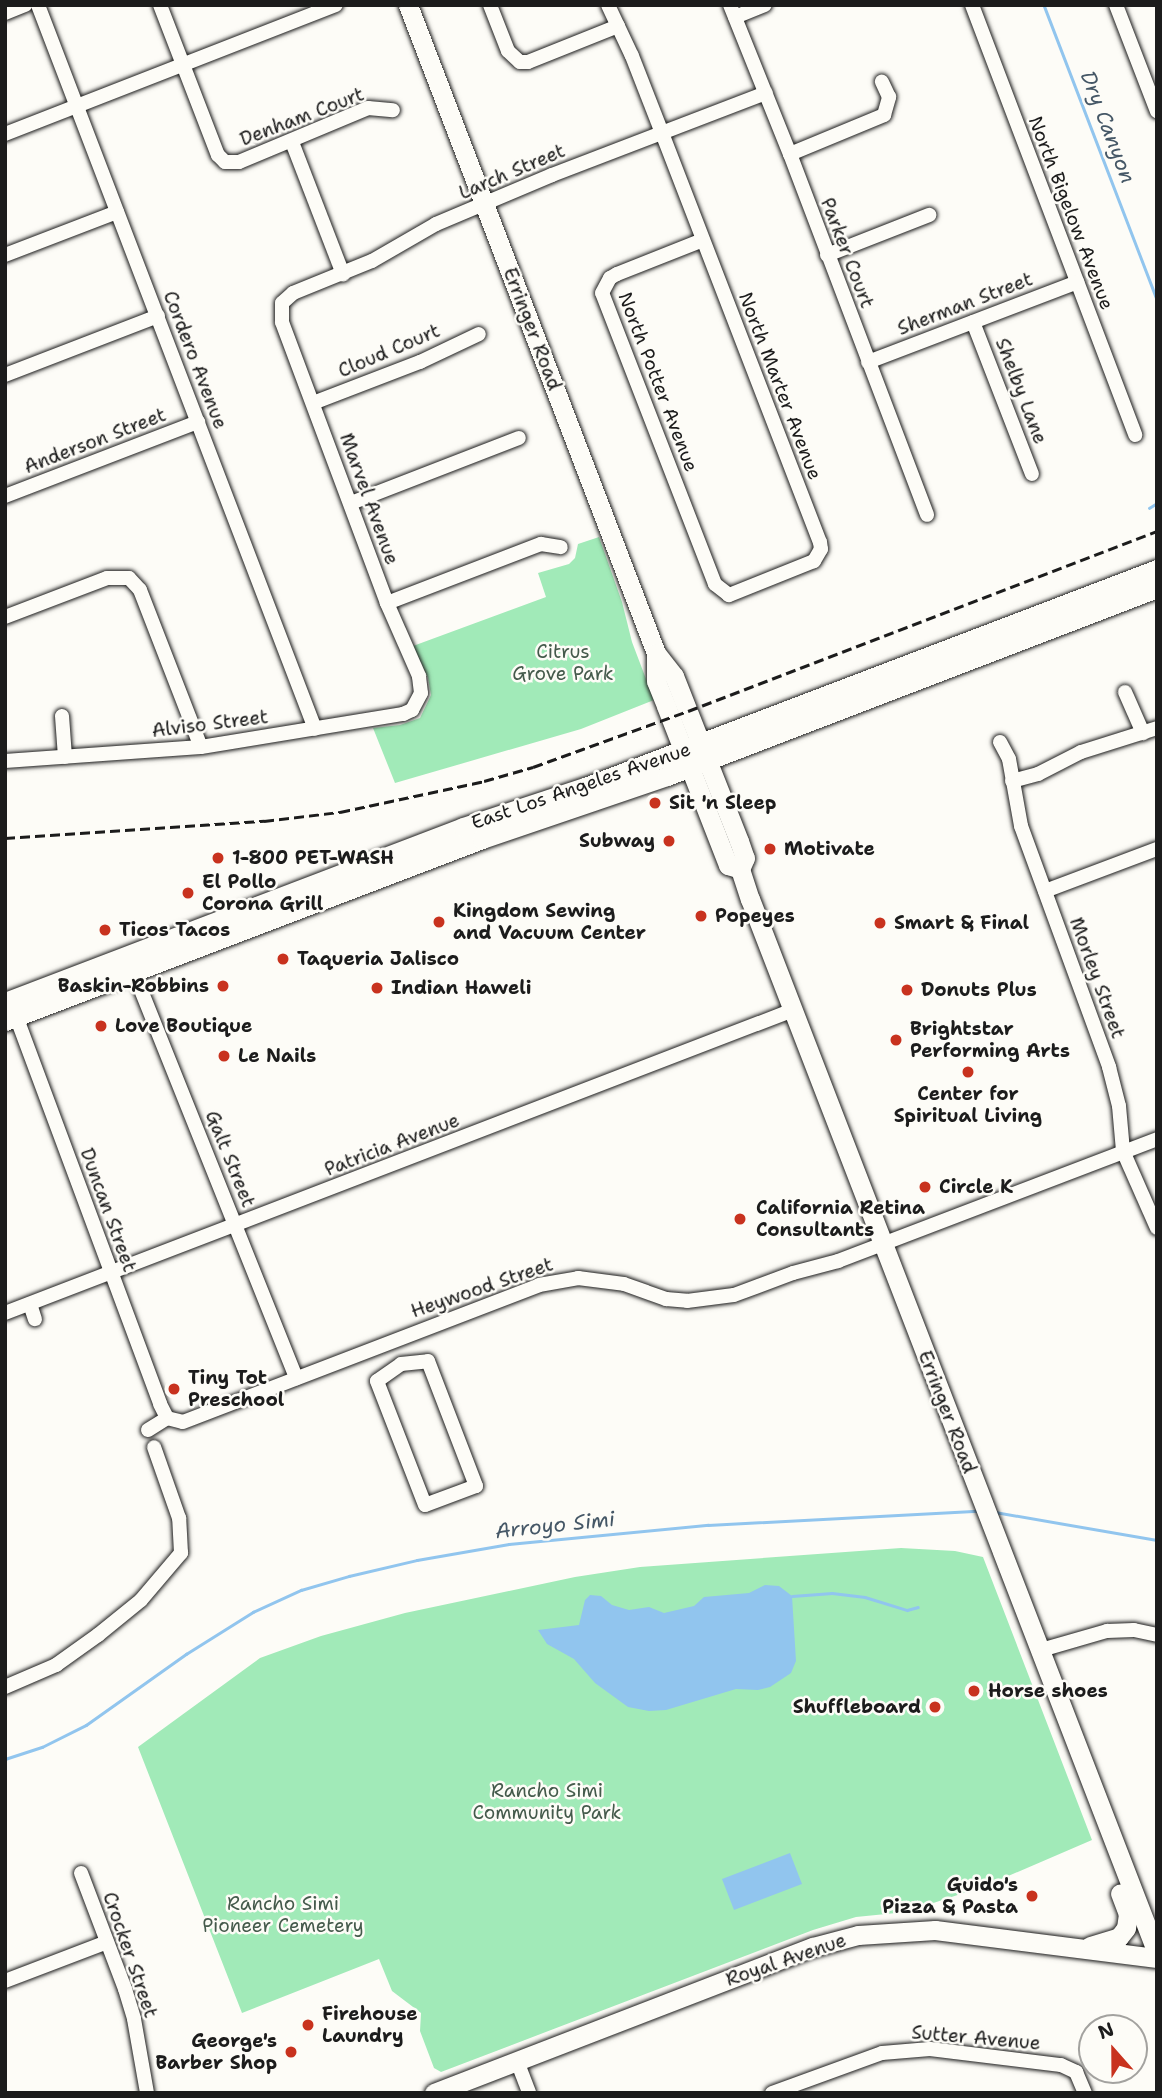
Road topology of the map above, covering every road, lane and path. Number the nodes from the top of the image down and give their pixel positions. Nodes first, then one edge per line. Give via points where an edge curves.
1 (25, 5) edge
2 (38, 5) edge
3 (160, 5) edge
4 (336, 5) edge
5 (408, 5) edge
6 (490, 5) edge
7 (608, 5) edge
8 (765, 5) edge
9 (1116, 5) edge
10 (978, 7) edge
11 (732, 11) edge
12 (5, 13) edge
13 (618, 26) junction
14 (183, 64) junction
15 (882, 82) dead end
16 (766, 93) junction
17 (77, 106) junction
18 (393, 110) dead end
19 (1157, 111) edge
20 (662, 133) junction
21 (5, 134) edge
22 (292, 142) junction
23 (790, 154) junction
24 (484, 205) junction
25 (117, 212) junction
26 (929, 215) dead end
27 (703, 240) junction
28 (5, 255) edge
29 (827, 255) junction
30 (343, 274) junction
31 (1077, 282) junction
32 (282, 303) joint
33 (158, 316) junction
34 (973, 322) junction
35 (479, 334) dead end
36 (868, 362) junction
37 (5, 375) edge
38 (313, 403) junction
39 (198, 422) junction
40 (1135, 435) dead end
41 (519, 438) dead end
42 (1032, 474) dead end
43 (5, 496) edge
44 (351, 503) junction
45 (927, 514) dead end
46 (561, 547) dead end
47 (1157, 569) edge
48 (1157, 588) edge
49 (723, 593) joint
50 (387, 603) junction
51 (5, 617) edge
52 (1125, 692) dead end
53 (416, 706) joint
54 (62, 716) dead end
55 (315, 729) junction
56 (1150, 730) edge
57 (1000, 742) dead end
58 (201, 747) junction
59 (695, 755) junction
60 (65, 757) junction
61 (5, 761) edge
62 (1012, 781) junction
63 (1157, 849) edge
64 (1045, 891) junction
65 (130, 963) junction
66 (9, 1010) edge
67 (793, 1010) junction
68 (1157, 1139) edge
69 (1124, 1151) junction
70 (236, 1226) junction
71 (1157, 1228) edge
72 (883, 1245) junction
73 (111, 1272) junction
74 (30, 1304) junction
75 (5, 1313) edge
76 (36, 1319) dead end
77 (392, 1341) junction
78 (401, 1364) junction
79 (296, 1378) junction
80 (167, 1418) junction
81 (148, 1430) dead end
82 (154, 1447) dead end
83 (1157, 1635) edge
84 (1041, 1650) junction
85 (5, 1687) edge
86 (1095, 1793) junction
87 (81, 1872) dead end
88 (107, 1941) junction
89 (1078, 1948) junction
90 (1157, 1956) edge
91 (5, 1981) edge
92 (517, 2061) junction
93 (146, 2093) edge
94 (434, 2093) edge
95 (529, 2093) edge
96 (772, 2093) edge
97 (1085, 2093) edge

1 - 12 street
2 - 17 street, Cordero Avenue
3 - 14 street
4 - 14 street
5 - 24 main road, Erringer Road
6 - 13 street via 508,51 520,62
7 - 13 street, North Marter Avenue
8 - 11 street
9 - 19 street
10 - 31 street, North Bigelow Avenue
11 - 16 street, Parker Court
13 - 20 street, North Marter Avenue
14 - 17 street
14 - 22 street, Denham Court via 218,155 225,162 239,162
15 - 23 street via 889,97 884,115
16 - 20 street, Larch Street
16 - 23 street, Parker Court
17 - 21 street
17 - 25 street, Cordero Avenue
18 - 22 street, Denham Court via 368,108
20 - 24 street, Larch Street
20 - 27 street, North Marter Avenue
22 - 30 street
23 - 29 street, Parker Court
24 - 30 street, Larch Street via 436,224
24 - 59 main road, Erringer Road via 656,653 674,676
25 - 28 street
25 - 33 street, Cordero Avenue
26 - 29 street
27 - 49 street, North Potter Avenue via 617,274 603,293 715,584
27 - 49 street, North Marter Avenue via 821,549 808,565 735,593
29 - 36 street, Parker Court
30 - 32 street, Larch Street via 293,293
31 - 34 street, Sherman Street
31 - 40 street, North Bigelow Avenue
32 - 38 street, Marvel Avenue via 282,322
33 - 37 street
33 - 39 street, Cordero Avenue
34 - 36 street, Sherman Street
34 - 42 street, Shelby Lane
35 - 38 street, Cloud Court
36 - 45 street, Parker Court
38 - 44 street, Marvel Avenue
39 - 43 street, Anderson Street
39 - 55 street, Cordero Avenue
41 - 44 street
44 - 50 street, Marvel Avenue
46 - 50 street via 541,544
47 - 59 main road, East Los Angeles Avenue
48 - 59 main road, East Los Angeles Avenue
50 - 53 street, Marvel Avenue via 419,676 421,693
51 - 58 street via 107,578 129,578 140,590
52 - 56 street
53 - 55 street, Alviso Street via 403,714
54 - 60 street
55 - 58 street, Alviso Street
56 - 62 street
57 - 62 street, Morley Street via 1009,758
58 - 60 street, Alviso Street
59 - 65 main road, East Los Angeles Avenue via 581,807
59 - 67 main road, Erringer Road via 745,858 740,869
60 - 61 street, Alviso Street
62 - 64 street, Morley Street via 1020,826
63 - 64 street
64 - 69 street, Morley Street via 1108,1067 1119,1106
65 - 66 main road, East Los Angeles Avenue
65 - 70 street, Galt Street
66 - 73 street, Duncan Street
67 - 70 street, Patricia Avenue
67 - 72 main road, Erringer Road
68 - 69 street, Heywood Street
69 - 71 street, Morley Street
69 - 72 street, Heywood Street
70 - 73 street, Patricia Avenue
70 - 79 street, Galt Street
72 - 77 street, Heywood Street via 708,1301 666,1299 601,1280 559,1279
72 - 84 main road, Erringer Road
73 - 74 street, Patricia Avenue
73 - 80 street, Duncan Street
74 - 75 street, Patricia Avenue
74 - 76 street
77 - 78 street
77 - 79 street, Heywood Street
78 - 78 street via 428,1361 476,1486 425,1505 377,1381
79 - 80 street, Heywood Street via 183,1422
80 - 81 street
82 - 85 street via 178,1518 181,1553 141,1600 98,1635 55,1665
83 - 84 street via 1107,1631
84 - 86 main road, Erringer Road
86 - 89 main road via 1090,1818 1129,1920 1119,1937
86 - 90 main road, Erringer Road
87 - 88 street, Crocker Street
88 - 91 street
88 - 93 street, Crocker Street via 134,2019
89 - 90 main road, Royal Avenue
89 - 92 main road, Royal Avenue via 935,1930 858,1935 813,1947
92 - 94 main road, Royal Avenue
92 - 95 street
96 - 97 street, Sutter Avenue via 882,2053 930,2049 1061,2065 1076,2073

